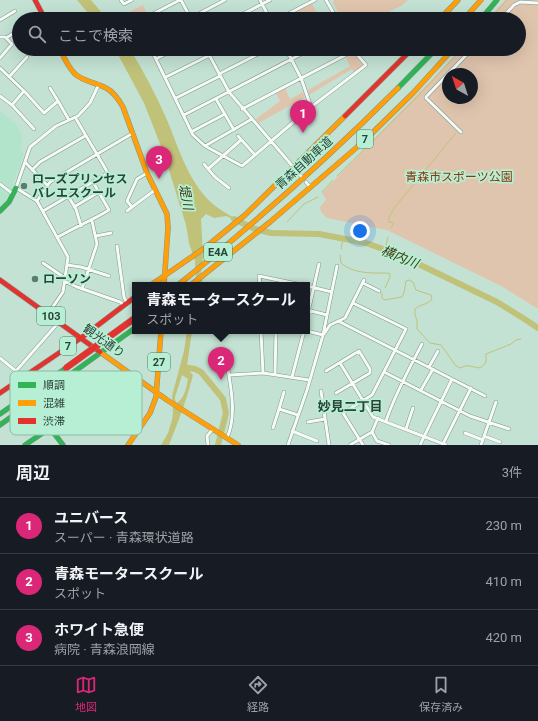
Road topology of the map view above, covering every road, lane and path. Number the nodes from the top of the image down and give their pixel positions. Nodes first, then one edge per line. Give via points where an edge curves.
1 (35, 0) edge
2 (121, 0) edge
3 (132, 0) edge
4 (180, 0) edge
5 (225, 0) edge
6 (260, 0) edge
7 (270, 0) edge
8 (315, 0) edge
9 (326, 0) edge
10 (458, 0) edge
11 (481, 0) edge
12 (497, 0) edge
13 (538, 3) edge
14 (262, 4) junction
15 (42, 12) edge
16 (157, 12) edge
17 (186, 12) edge
18 (203, 12) edge
19 (247, 12) edge
20 (266, 12) edge
21 (292, 12) edge
22 (333, 12) edge
23 (447, 12) edge
24 (470, 12) edge
25 (487, 12) edge
26 (507, 12) edge
27 (12, 13) edge
28 (0, 20) edge
29 (12, 34) edge
30 (0, 37) edge
31 (6, 38) junction
32 (63, 56) edge
33 (154, 56) edge
34 (162, 56) edge
35 (208, 56) edge
36 (210, 56) edge
37 (255, 56) edge
38 (290, 56) edge
39 (297, 56) edge
40 (343, 56) edge
41 (359, 56) edge
42 (405, 56) edge
43 (429, 56) edge
44 (446, 56) edge
45 (465, 56) edge
46 (27, 57) dead end
47 (0, 58) edge
48 (156, 59) junction
49 (291, 59) junction
50 (0, 68) edge
51 (220, 75) junction
52 (9, 77) junction
53 (166, 77) junction
54 (301, 78) junction
55 (99, 84) junction
56 (50, 88) dead end
57 (24, 90) junction
58 (229, 92) junction
59 (0, 96) edge
60 (176, 98) junction
61 (216, 98) junction
62 (58, 101) junction
63 (12, 105) junction
64 (311, 107) junction
65 (242, 109) junction
66 (225, 114) junction
67 (184, 115) junction
68 (75, 117) junction
69 (252, 119) junction
70 (69, 120) junction
71 (34, 129) dead end
72 (234, 130) junction
73 (191, 132) junction
74 (461, 132) dead end
75 (133, 133) junction
76 (85, 136) junction
77 (238, 136) dead end
78 (242, 140) junction
79 (270, 142) junction
80 (205, 146) junction
81 (97, 155) junction
82 (254, 155) junction
83 (223, 156) junction
84 (25, 162) junction
85 (204, 164) dead end
86 (293, 167) junction
87 (208, 169) junction
88 (32, 170) junction
89 (147, 173) junction
90 (301, 176) dead end
91 (93, 182) junction
92 (0, 184) edge
93 (47, 185) junction
94 (16, 188) junction
95 (229, 188) dead end
96 (154, 190) junction
97 (99, 192) junction
98 (13, 194) junction
99 (68, 196) junction
100 (38, 201) junction
101 (74, 207) junction
102 (132, 207) junction
103 (0, 211) edge
104 (43, 211) junction
105 (127, 211) dead end
106 (92, 221) junction
107 (81, 226) junction
108 (111, 233) dead end
109 (96, 236) junction
110 (58, 237) junction
111 (117, 246) dead end
112 (43, 263) dead end
113 (319, 264) dead end
114 (67, 265) junction
115 (337, 266) dead end
116 (89, 269) junction
117 (165, 275) junction
118 (109, 276) dead end
119 (0, 280) edge
120 (65, 280) junction
121 (155, 282) edge
122 (164, 282) edge
123 (182, 282) edge
124 (195, 282) edge
125 (260, 282) edge
126 (288, 282) edge
127 (310, 286) edge
128 (313, 287) junction
129 (82, 289) junction
130 (379, 291) dead end
131 (332, 292) junction
132 (132, 299) edge
133 (310, 301) edge
134 (353, 303) junction
135 (125, 304) junction
136 (310, 310) edge
137 (48, 314) junction
138 (327, 314) junction
139 (132, 320) edge
140 (338, 321) junction
141 (59, 322) junction
142 (132, 330) edge
143 (310, 332) edge
144 (161, 334) edge
145 (261, 334) edge
146 (276, 334) edge
147 (304, 334) edge
148 (323, 335) junction
149 (81, 338) junction
150 (422, 344) dead end
151 (395, 350) junction
152 (438, 351) dead end
153 (101, 353) junction
154 (0, 358) edge
155 (414, 359) junction
156 (340, 362) junction
157 (227, 364) dead end
158 (431, 368) junction
159 (15, 371) edge
160 (17, 371) edge
161 (33, 371) edge
162 (62, 371) edge
163 (76, 371) edge
164 (127, 371) edge
165 (326, 371) dead end
166 (384, 372) junction
167 (263, 373) junction
168 (275, 374) junction
169 (229, 376) junction
170 (292, 377) junction
171 (452, 379) junction
172 (309, 380) junction
173 (402, 381) junction
174 (142, 382) edge
175 (352, 383) junction
176 (10, 386) edge
177 (471, 388) junction
178 (421, 390) junction
179 (321, 391) dead end
180 (157, 392) junction
181 (284, 392) dead end
182 (0, 393) edge
183 (336, 393) dead end
184 (485, 396) dead end
185 (363, 401) junction
186 (441, 401) junction
187 (496, 402) dead end
188 (10, 407) edge
189 (413, 408) dead end
190 (279, 409) junction
191 (460, 411) junction
192 (0, 414) edge
193 (298, 415) junction
194 (10, 417) edge
195 (378, 418) junction
196 (325, 419) junction
197 (386, 421) junction
198 (308, 422) dead end
199 (489, 422) junction
200 (142, 424) edge
201 (0, 425) edge
202 (273, 428) dead end
203 (406, 429) junction
204 (509, 429) dead end
205 (213, 430) junction
206 (292, 431) junction
207 (372, 432) junction
208 (465, 433) dead end
209 (40, 435) edge
210 (55, 435) edge
211 (135, 435) edge
212 (424, 435) junction
213 (226, 437) junction
214 (483, 438) junction
215 (359, 439) junction
216 (316, 441) dead end
217 (500, 442) dead end
218 (443, 444) edge
219 (25, 445) edge
220 (63, 445) edge
221 (128, 445) edge
222 (208, 445) edge
223 (238, 445) edge
224 (288, 445) edge
225 (329, 445) edge
226 (350, 445) edge
227 (363, 445) edge
228 (389, 445) edge
229 (420, 445) edge
230 (481, 445) edge

1 - 15 main road
2 - 3 street via 124,4
4 - 16 street
4 - 17 street
5 - 18 street
6 - 14 street
7 - 14 street
8 - 21 street
9 - 22 street
10 - 23 main road
11 - 24 main road
12 - 25 main road
13 - 26 street via 520,2
14 - 19 street
14 - 20 street
27 - 28 street
29 - 31 street
30 - 31 street
31 - 47 street via 12,44
32 - 55 main road via 76,75
33 - 48 street
34 - 48 street
35 - 53 street
36 - 51 street
37 - 51 street
38 - 49 street
39 - 49 street
40 - 54 street
41 - 64 street via 366,65
42 - 86 main road
43 - 123 main road, 青森自動車道 / E4A via 344,141 258,219
44 - 124 main road, 7 via 386,120 308,184 270,222
45 - 74 street via 426,97
46 - 52 street
48 - 53 street
49 - 54 street
49 - 58 street
50 - 52 street
51 - 58 street
51 - 60 street
52 - 57 street
53 - 60 street
54 - 64 street
54 - 65 street
55 - 68 street via 90,102
55 - 75 main road via 110,88 119,99
56 - 62 street
57 - 62 street via 44,113
57 - 63 street
58 - 61 street
58 - 65 street
59 - 63 street
60 - 67 street
61 - 66 street
61 - 67 street
62 - 70 street
63 - 71 street
64 - 79 street
65 - 69 street
66 - 72 street
66 - 73 street
67 - 73 street
68 - 70 street
68 - 76 street
69 - 72 street
69 - 79 street
70 - 84 street via 46,133 30,147
72 - 80 street
73 - 80 street
75 - 81 street
75 - 89 main road
76 - 81 street
76 - 88 street via 40,162
77 - 78 street
78 - 82 street
78 - 83 street
79 - 82 street
79 - 86 street
80 - 83 street
81 - 91 street via 108,173
81 - 93 street
82 - 83 street via 242,166
83 - 87 street
84 - 88 street
84 - 94 street
85 - 87 street
86 - 90 street
86 - 117 main road via 245,215 206,247
87 - 95 street
88 - 93 street
89 - 96 main road
89 - 102 street via 137,179 127,201
91 - 97 street
91 - 99 street
92 - 98 street
93 - 100 street
94 - 98 main road
94 - 100 street
96 - 102 street
96 - 117 main road via 168,218
97 - 101 street
97 - 106 street via 110,209
98 - 103 main road
99 - 101 street
99 - 104 street
100 - 104 street
101 - 107 street
102 - 105 street
104 - 110 street
106 - 107 street
106 - 109 street
107 - 110 street
108 - 109 street
109 - 116 street via 97,244
110 - 114 street via 67,253
111 - 135 street
112 - 120 street
113 - 128 street
114 - 116 street
114 - 120 street
115 - 131 street
116 - 118 street
116 - 129 street
117 - 121 main road
117 - 122 main road
119 - 137 main road, 観光通り / 103
120 - 129 street
120 - 137 street via 64,292
125 - 126 street via 259,276
127 - 128 street
128 - 131 street
128 - 133 street
129 - 135 street
130 - 134 street via 364,281
131 - 138 street
132 - 135 main road, 7
134 - 140 street via 345,318
134 - 151 street via 406,329
135 - 149 main road, 7
136 - 138 street
137 - 141 main road, 観光通り / 103
138 - 148 street
139 - 162 main road, bridge
140 - 148 street via 330,325
140 - 151 street
141 - 149 main road, 観光通り / 103
141 - 160 street
142 - 153 main road, 7
143 - 148 street
144 - 180 main road, 27
145 - 167 street
146 - 168 street
147 - 170 street
148 - 172 street
149 - 153 main road, 観光通り / 103
149 - 161 main road, 7
150 - 155 street
151 - 155 street
151 - 166 street
152 - 158 street
153 - 163 main road, 7
153 - 164 main road, 観光通り / 103
154 - 159 street
155 - 158 street
155 - 173 street
156 - 165 street
156 - 175 street
156 - 175 street via 359,351 370,369 370,373
157 - 169 street
158 - 171 street
158 - 178 street
166 - 173 street
166 - 185 street via 372,395
167 - 168 street
167 - 169 street
168 - 170 street
169 - 213 street via 233,416
170 - 172 street
171 - 177 street
171 - 186 street
172 - 193 street
173 - 178 street
173 - 197 street
174 - 180 main road, 観光通り / 103
175 - 183 street
175 - 185 street
176 - 182 main road, 7
177 - 184 street
177 - 191 street
178 - 186 street
179 - 196 street
180 - 200 main road, 27 via 150,412
180 - 205 main road, 観光通り / 103
181 - 190 street
185 - 195 street via 371,415
185 - 215 street via 343,413
186 - 191 street
186 - 212 street
187 - 199 street
188 - 192 main road, bridge
189 - 203 street
190 - 193 street
190 - 202 street
191 - 199 street
191 - 218 street
193 - 206 street
194 - 201 main road, 7
195 - 197 street
195 - 207 street
196 - 198 street
196 - 225 street
197 - 203 street
199 - 204 street
199 - 214 street
203 - 212 street
205 - 213 main road, 観光通り / 103
205 - 222 street via 208,436
206 - 216 street
206 - 224 street
207 - 215 street
207 - 228 street via 378,441
208 - 214 street
209 - 219 main road
210 - 220 main road
211 - 221 main road, 27
212 - 218 street
212 - 229 street
213 - 223 main road, 観光通り / 103
214 - 217 street
214 - 230 street
215 - 226 street
215 - 227 street

